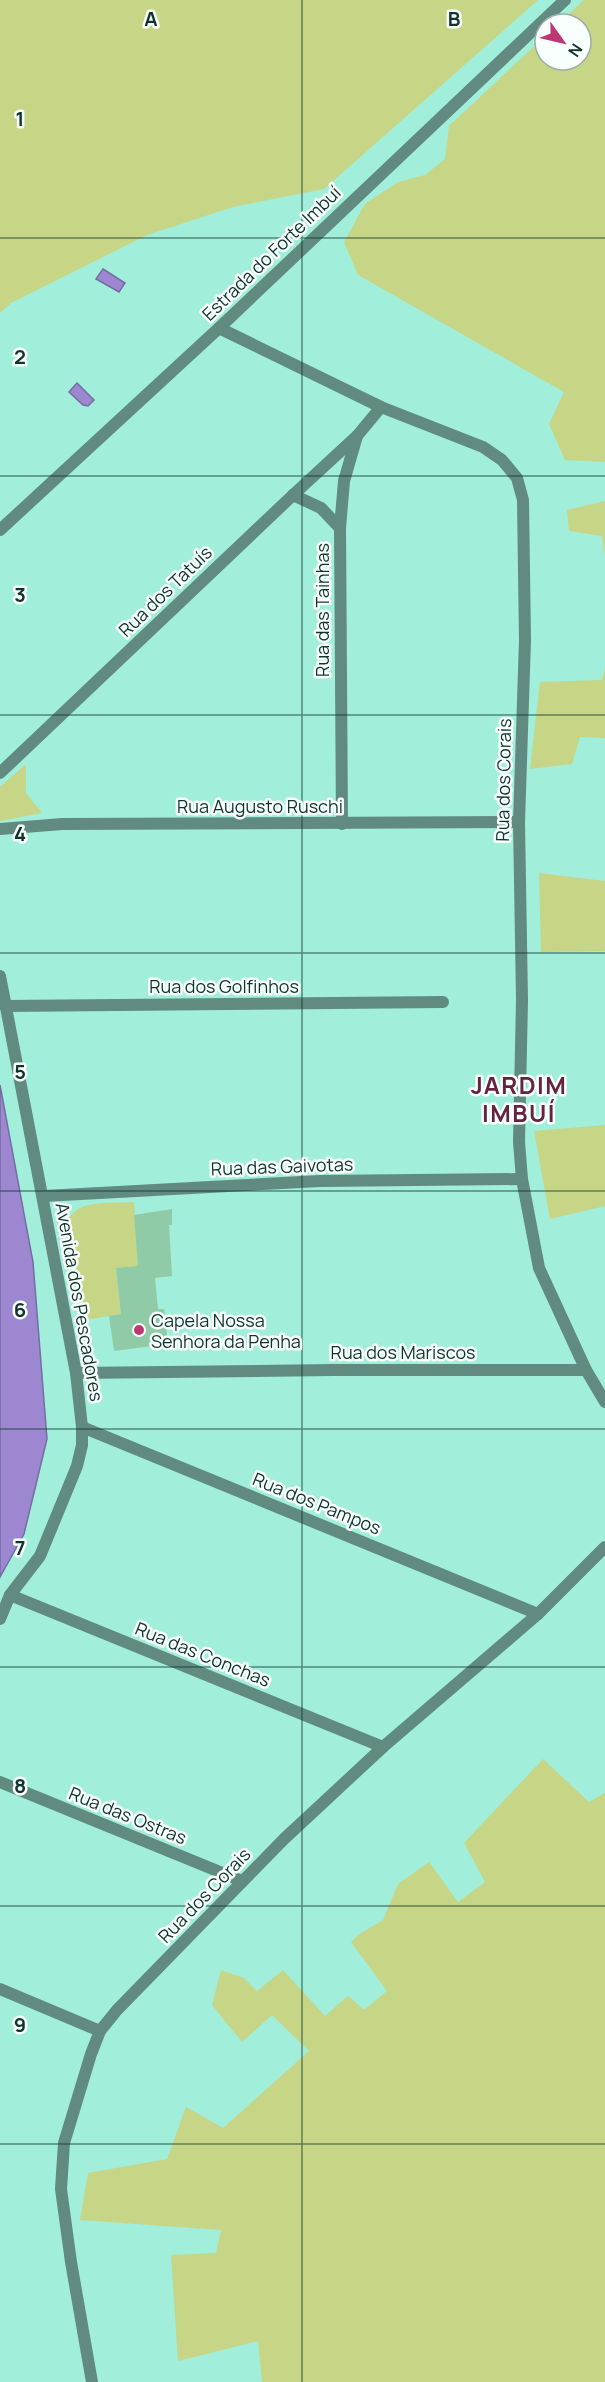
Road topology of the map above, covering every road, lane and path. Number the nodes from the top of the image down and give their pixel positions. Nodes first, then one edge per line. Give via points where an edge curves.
1 (565, 0) edge
2 (219, 328) junction
3 (381, 407) junction
4 (357, 436) junction
5 (293, 495) junction
6 (340, 528) junction
7 (0, 530) edge
8 (0, 773) edge
9 (519, 822) junction
10 (342, 824) junction
11 (0, 830) edge
12 (0, 976) edge
13 (443, 1002) dead end
14 (5, 1006) junction
15 (522, 1179) junction
16 (44, 1196) junction
17 (586, 1370) junction
18 (76, 1373) junction
19 (605, 1402) edge
20 (82, 1427) junction
21 (605, 1547) edge
22 (10, 1595) junction
23 (538, 1614) junction
24 (0, 1619) edge
25 (383, 1747) junction
26 (0, 1782) edge
27 (242, 1881) junction
28 (0, 1989) edge
29 (100, 2031) junction
30 (92, 2382) edge

1 - 2 street, Estrada do Forte Imbuí
2 - 3 street, Rua dos Corais
2 - 7 street, Estrada do Forte Imbuí
3 - 4 street, Rua das Tainhas
3 - 9 street, Rua dos Corais via 483,447 502,460 517,478 523,500 525,640
4 - 5 street, Rua dos Tatuís
4 - 6 street, Rua das Tainhas via 344,481
5 - 6 street via 321,508
5 - 8 street, Rua dos Tatuís
6 - 10 street, Rua das Tainhas
9 - 10 street, Rua Augusto Ruschi
9 - 15 street, Rua dos Corais
10 - 11 street, Rua Augusto Ruschi via 62,824
12 - 14 street, Avenida dos Pescadores
13 - 14 street, Rua dos Golfinhos
14 - 16 street, Avenida dos Pescadores
15 - 16 street, Rua das Gaivotas via 320,1181
15 - 17 street, Rua dos Corais via 539,1268
16 - 18 street, Avenida dos Pescadores
17 - 18 street, Rua dos Mariscos
17 - 19 street, Rua dos Corais
18 - 20 street, Avenida dos Pescadores
20 - 22 street, Avenida dos Pescadores via 77,1466 40,1556
20 - 23 street, Rua dos Pampos
21 - 23 street, Rua dos Corais
22 - 24 street, Avenida dos Pescadores
22 - 25 street, Rua das Conchas
23 - 25 street, Rua dos Corais
25 - 27 street, Rua dos Corais
26 - 27 street, Rua das Ostras
27 - 29 street, Rua dos Corais
28 - 29 street
29 - 30 street, Rua dos Corais via 64,2143 61,2189

